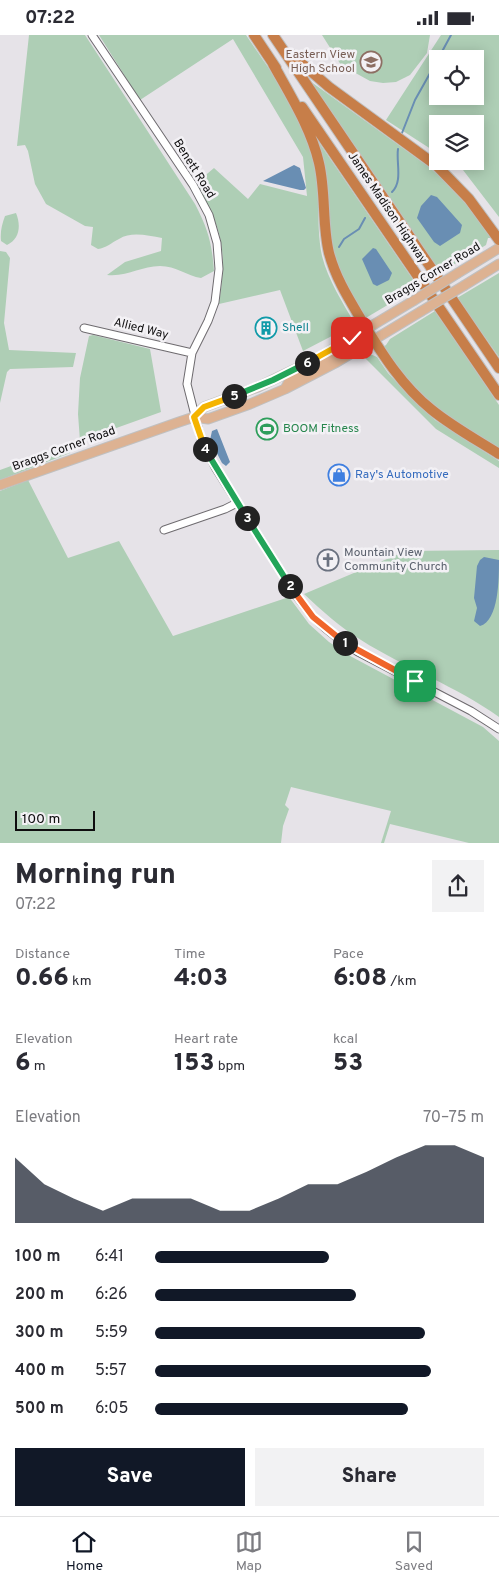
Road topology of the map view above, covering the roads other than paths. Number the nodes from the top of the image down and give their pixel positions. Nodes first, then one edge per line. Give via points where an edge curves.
1 (92, 35) edge
2 (254, 35) edge
3 (273, 35) edge
4 (273, 64) junction
5 (499, 240) edge
6 (499, 248) edge
7 (499, 263) edge
8 (84, 328) dead end
9 (367, 329) junction
10 (352, 338) junction
11 (374, 341) junction
12 (192, 353) junction
13 (499, 368) edge
14 (285, 389) junction
15 (499, 395) edge
16 (194, 417) junction
17 (499, 453) edge
18 (0, 485) edge
19 (237, 503) junction
20 (164, 530) dead end
21 (499, 729) edge

1 - 12 street, Benett Road via 193,185 209,215 217,243 218,283 211,312
2 - 4 highway, James Madison Highway
3 - 5 highway via 328,87 437,166 469,199
3 - 13 highway, James Madison Highway
4 - 9 highway via 314,144 323,187 329,252 341,286
4 - 15 highway, James Madison Highway
6 - 9 main road, Braggs Corner Road, bridge
7 - 11 main road, Braggs Corner Road, bridge
8 - 12 street, Allied Way
9 - 10 main road, Braggs Corner Road
9 - 11 highway
10 - 14 main road via 332,357 290,380
10 - 16 main road, Braggs Corner Road via 273,380 204,407
11 - 14 main road, Braggs Corner Road
11 - 17 highway via 399,377 433,411
12 - 16 street, Benett Road via 187,384
14 - 16 main road, Braggs Corner Road via 208,419
16 - 18 main road, Braggs Corner Road
16 - 19 street, Benett Road via 206,451
19 - 20 street
19 - 21 street, Benett Road via 295,594 335,637

